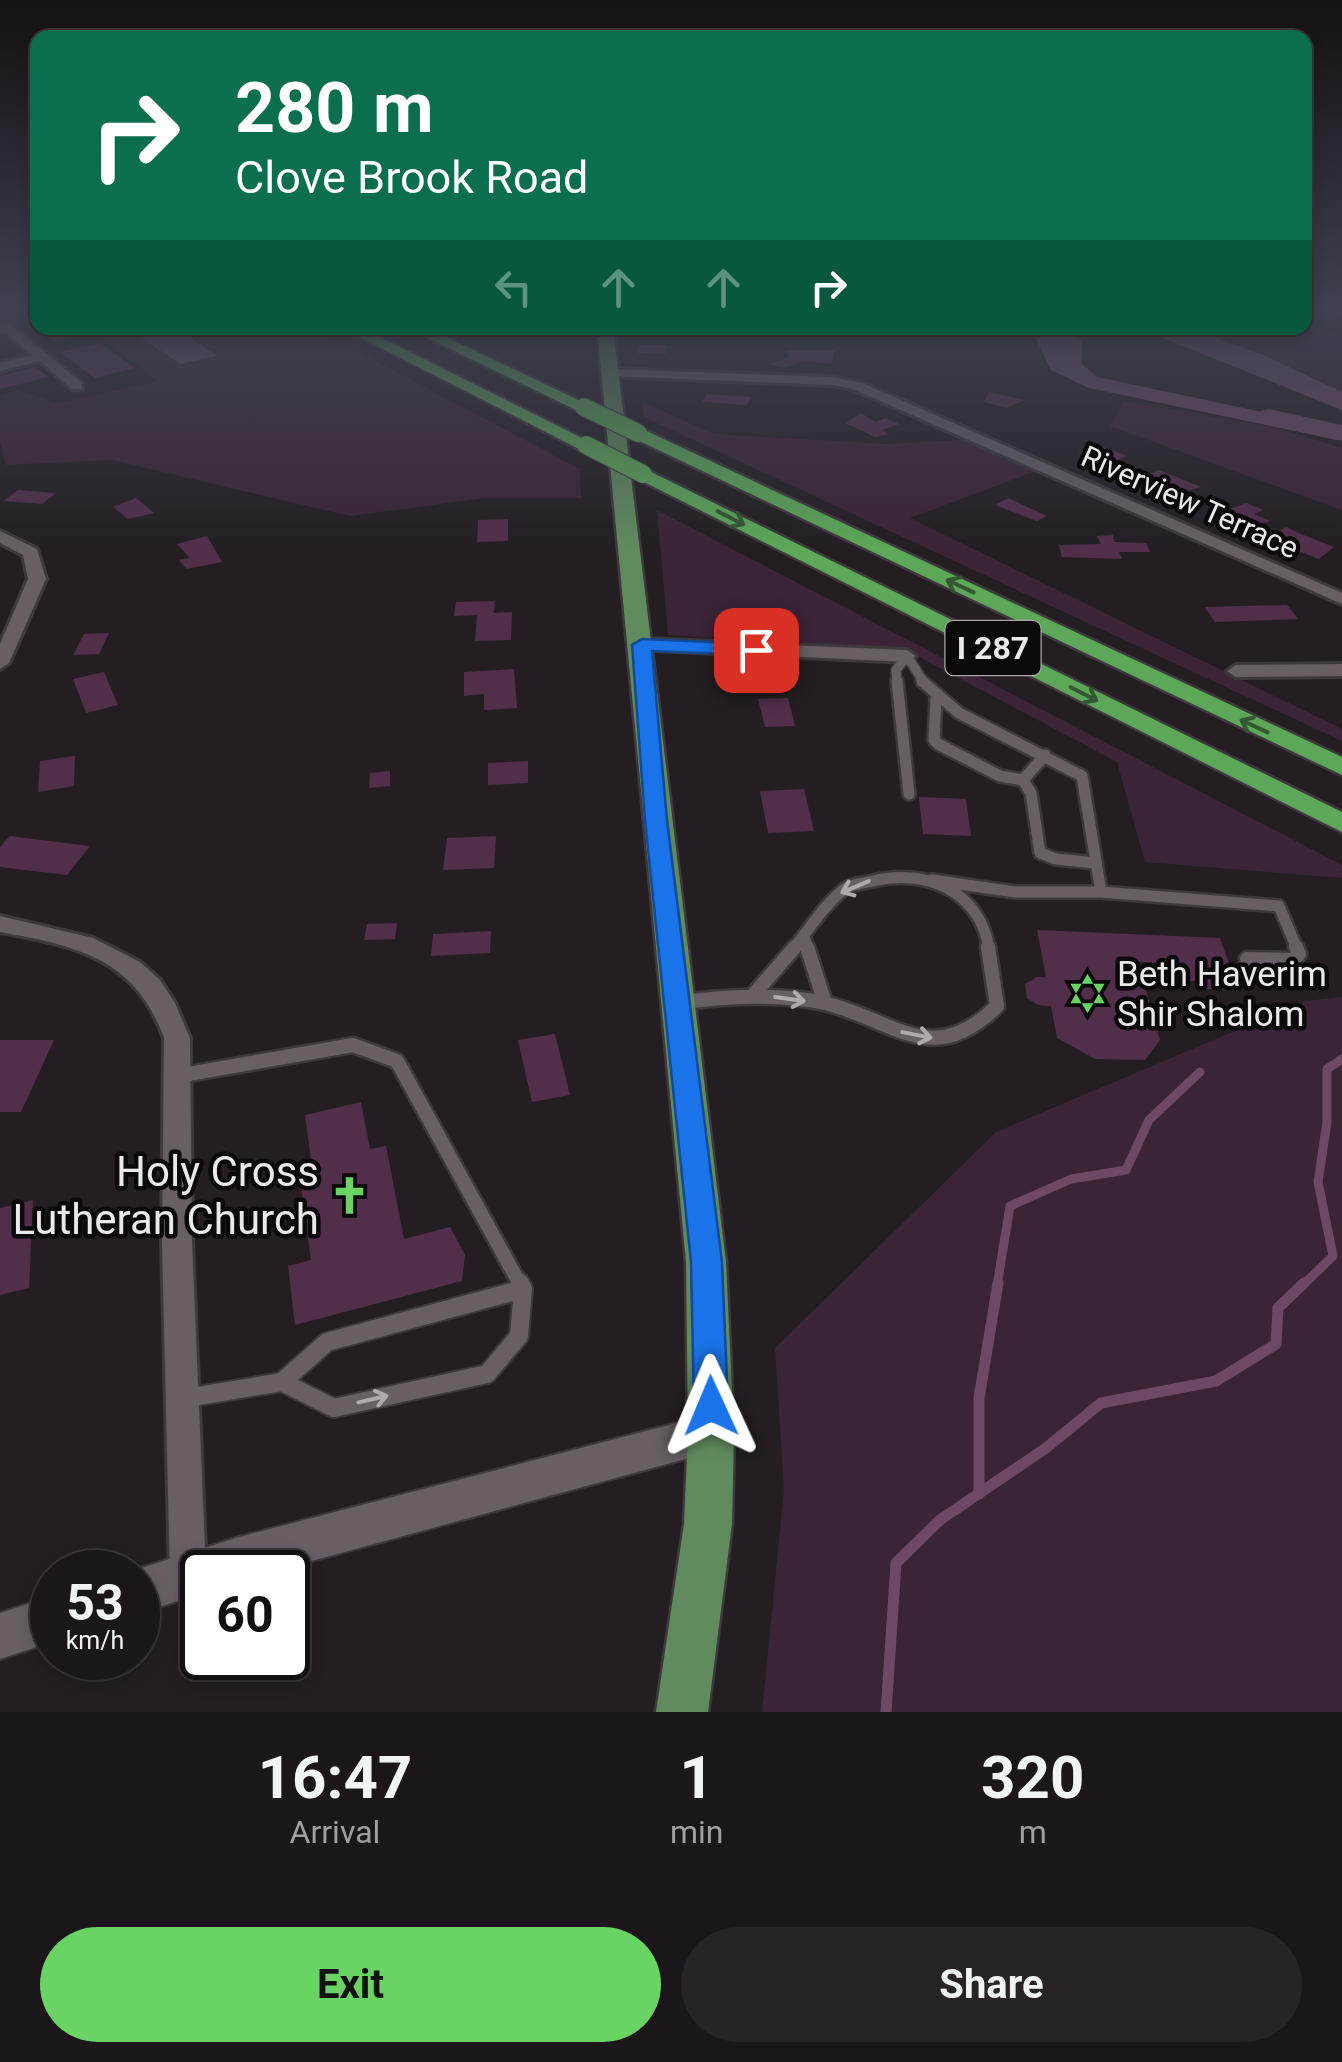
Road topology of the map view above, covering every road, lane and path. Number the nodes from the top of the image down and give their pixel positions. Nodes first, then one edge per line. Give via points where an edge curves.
1 (474, 390) edge
2 (546, 390) edge
3 (612, 390) edge
4 (866, 390) edge
5 (0, 536) edge
6 (1342, 599) edge
7 (642, 645) junction
8 (907, 656) junction
9 (0, 664) edge
10 (1342, 670) edge
11 (1236, 671) dead end
12 (936, 699) junction
13 (1045, 755) junction
14 (1342, 767) edge
15 (1023, 780) junction
16 (909, 794) dead end
17 (1342, 823) edge
18 (1096, 862) junction
19 (927, 880) junction
20 (987, 888) junction
21 (1101, 892) junction
22 (971, 907) junction
23 (0, 924) edge
24 (804, 936) junction
25 (1247, 958) dead end
26 (754, 994) junction
27 (677, 1002) junction
28 (825, 1003) junction
29 (177, 1076) junction
30 (523, 1289) junction
31 (282, 1382) junction
32 (182, 1398) junction
33 (711, 1433) junction
34 (187, 1550) edge
35 (280, 1550) edge
36 (30, 1626) edge
37 (0, 1636) edge
38 (682, 1712) edge

1 -> 17 highway, I 287, bridge
14 -> 2 highway, I 287, bridge
3 - 7 main road
4 - 6 street, Riverview Terrace
5 - 9 street via 30,553 37,579
7 - 8 street
7 - 27 main road
8 - 12 lane
8 - 16 lane via 896,670
10 - 11 street
12 - 13 lane
12 - 15 lane via 938,744 1000,776
13 - 15 lane
13 - 18 lane via 1082,776
15 - 18 lane via 1040,853
18 - 21 lane
19 - 20 lane
19 - 22 lane
19 -> 24 lane via 898,875 845,888
20 - 21 lane
20 - 22 lane via 986,899
21 - 25 lane via 1284,910 1299,954 1294,960
28 -> 22 lane via 920,1039 955,1038 984,1024 997,1006 995,976 985,923
23 - 29 street via 116,955 138,969 170,1011
24 - 26 lane
24 - 28 lane
26 - 27 lane
26 -> 28 lane
27 - 33 main road via 706,1262
29 - 30 lane via 353,1046 397,1061
29 - 32 street
30 - 31 lane via 327,1342
31 -> 30 lane via 334,1408 487,1374 518,1336
31 - 32 lane
32 - 34 street
33 - 35 street
33 - 38 main road via 708,1524
36 - 37 street

